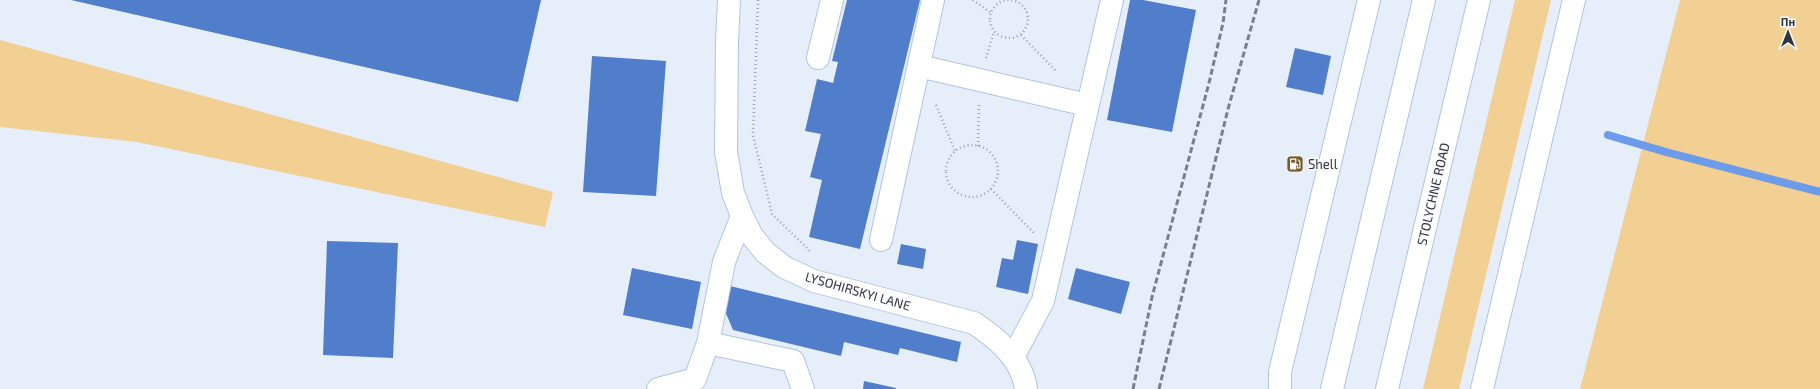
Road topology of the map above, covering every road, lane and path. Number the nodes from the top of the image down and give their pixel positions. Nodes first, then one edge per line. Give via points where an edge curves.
1 (729, 0) edge
2 (758, 0) edge
3 (832, 0) edge
4 (933, 0) edge
5 (973, 0) edge
6 (1003, 0) edge
7 (1112, 0) edge
8 (1369, 0) edge
9 (1424, 0) edge
10 (1479, 0) edge
11 (1574, 0) edge
12 (991, 13) junction
13 (1021, 35) junction
14 (818, 58) dead end
15 (919, 66) junction
16 (1060, 76) dead end
17 (979, 79) junction
18 (934, 101) dead end
19 (1087, 104) junction
20 (978, 146) junction
21 (955, 151) junction
22 (991, 189) junction
23 (742, 216) junction
24 (882, 240) dead end
25 (813, 254) dead end
26 (1054, 254) junction
27 (708, 343) junction
28 (1013, 357) junction
29 (658, 389) edge
30 (803, 389) edge
31 (1026, 389) edge
32 (1280, 389) edge
33 (1332, 389) edge
34 (1387, 389) edge
35 (1482, 389) edge

1 - 23 main road, LYSOHIRSKYI LANE via 726,152 733,193
2 - 25 path via 753,134 772,214
3 - 14 main road
4 - 15 main road
5 - 12 path
6 - 12 path
6 - 13 path via 1018,2 1024,6 1029,20
7 - 19 main road
8 - 32 main road via 1280,372
9 - 33 main road
10 - 34 main road, STOLYCHNE ROAD
11 - 35 main road
12 - 13 path via 990,23 994,32 1002,38 1012,39
13 - 16 path
15 - 17 main road
15 - 24 main road
17 - 19 main road
17 - 20 path
18 - 21 path
19 - 26 main road
20 - 21 path via 962,146
20 - 22 path via 988,151 995,159 998,169
21 - 22 path via 946,168 952,188 971,197
22 - 26 path
23 - 27 main road via 724,262
23 - 28 main road, LYSOHIRSKYI LANE via 752,236 765,252 784,267 814,281 974,323 993,336
26 - 28 main road via 1043,301
27 - 29 main road via 695,379
27 - 30 main road via 793,361
28 - 31 main road

